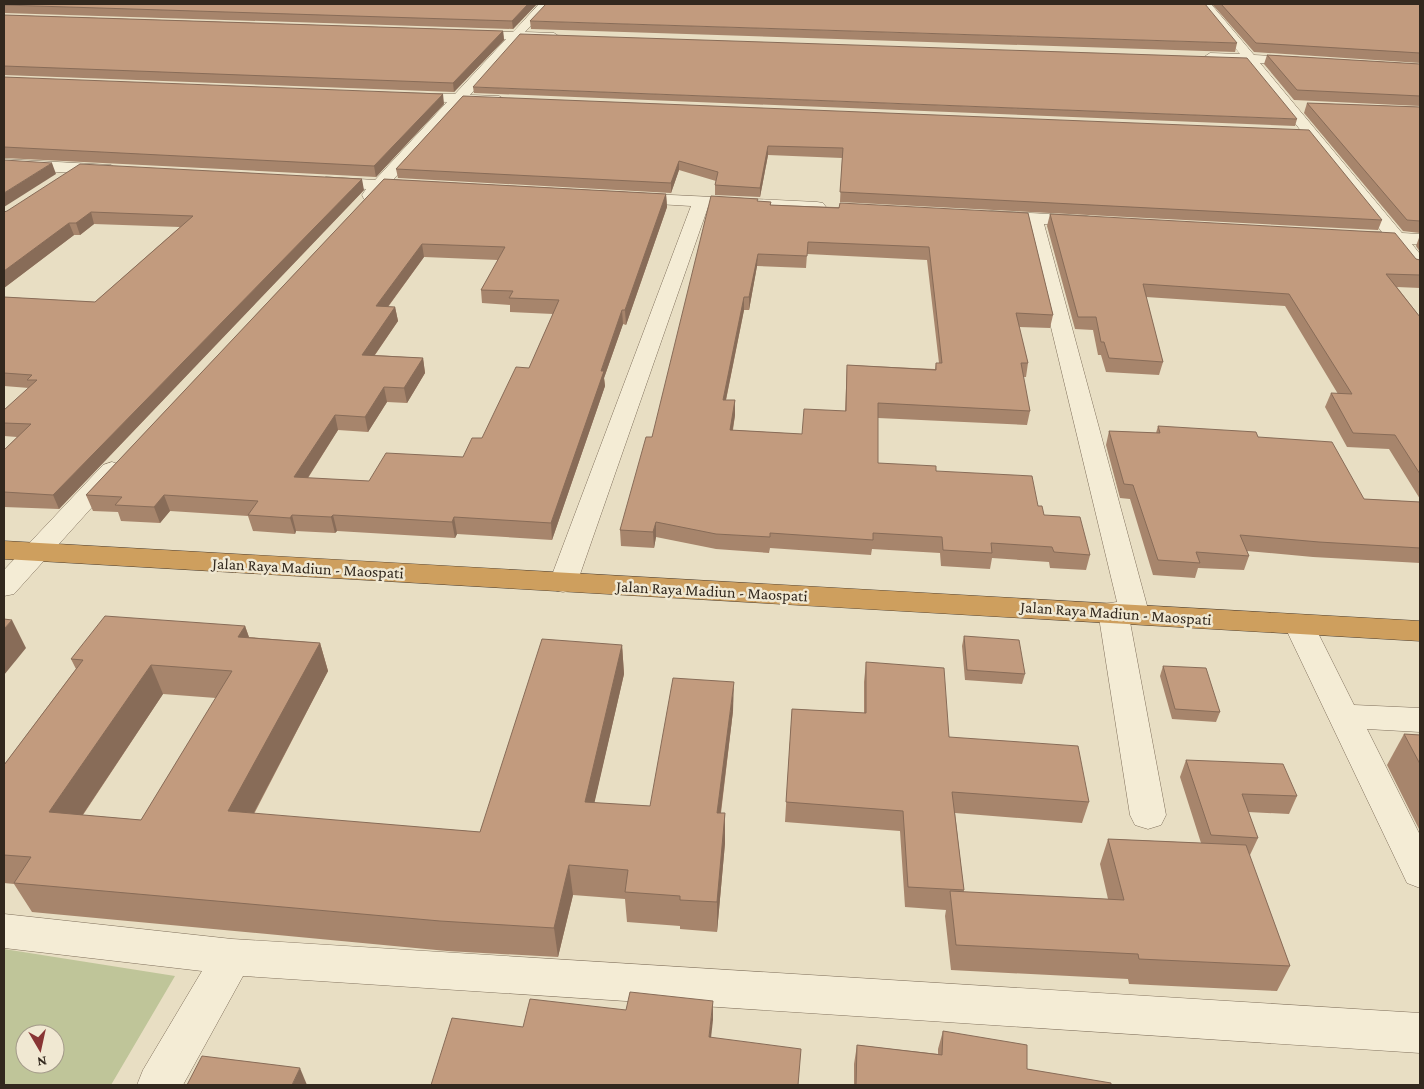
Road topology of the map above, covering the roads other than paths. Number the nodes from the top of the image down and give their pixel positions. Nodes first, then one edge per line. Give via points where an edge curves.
1 (545, 4) edge
2 (1206, 4) edge
3 (456, 34) edge
4 (515, 36) junction
5 (564, 38) edge
6 (1202, 57) edge
7 (1252, 58) junction
8 (1321, 62) edge
9 (388, 95) edge
10 (456, 98) junction
11 (516, 100) edge
12 (1289, 106) junction
13 (1307, 107) dead end
14 (1290, 132) edge
15 (1310, 133) junction
16 (4, 164) edge
17 (78, 169) junction
18 (127, 171) edge
19 (312, 181) edge
20 (54, 185) edge
21 (380, 185) junction
22 (428, 187) edge
23 (614, 197) edge
24 (701, 202) junction
25 (359, 206) edge
26 (838, 208) edge
27 (975, 215) edge
28 (1034, 218) junction
29 (1103, 222) edge
30 (1349, 235) edge
31 (1398, 238) junction
32 (1420, 239) edge
33 (1420, 266) edge
34 (123, 458) edge
35 (4, 550) edge
36 (35, 551) junction
37 (563, 583) junction
38 (4, 587) edge
39 (1124, 612) junction
40 (1299, 625) junction
41 (1420, 631) edge
42 (1343, 716) junction
43 (1420, 720) edge
44 (1148, 815) dead end
45 (1420, 872) edge
46 (4, 931) edge
47 (232, 957) junction
48 (1420, 1034) edge
49 (159, 1085) edge

1 - 4 street
2 - 7 street
3 - 4 street
4 - 5 street
4 - 10 street
6 - 7 street
7 - 8 street
7 - 12 street
9 - 10 street
10 - 11 street
10 - 21 street
12 - 13 street
12 - 15 street
14 - 15 street
15 - 31 street
16 - 17 street
17 - 18 street
17 - 20 street
19 - 21 street
21 - 22 street
21 - 25 street
23 - 24 street
24 - 26 street
24 - 37 street
27 - 28 street
28 - 29 street
28 - 39 street
30 - 31 street
31 - 32 street
31 - 33 street
34 - 36 street
35 - 36 highway, Jalan Raya Madiun - Maospati
36 - 37 highway, Jalan Raya Madiun - Maospati
36 - 38 street
37 - 39 highway, Jalan Raya Madiun - Maospati
39 - 40 highway, Jalan Raya Madiun - Maospati
39 - 44 street
40 - 41 highway, Jalan Raya Madiun - Maospati
40 - 42 street
42 - 43 street
42 - 45 street
46 - 47 street
47 - 48 street
47 - 49 street

